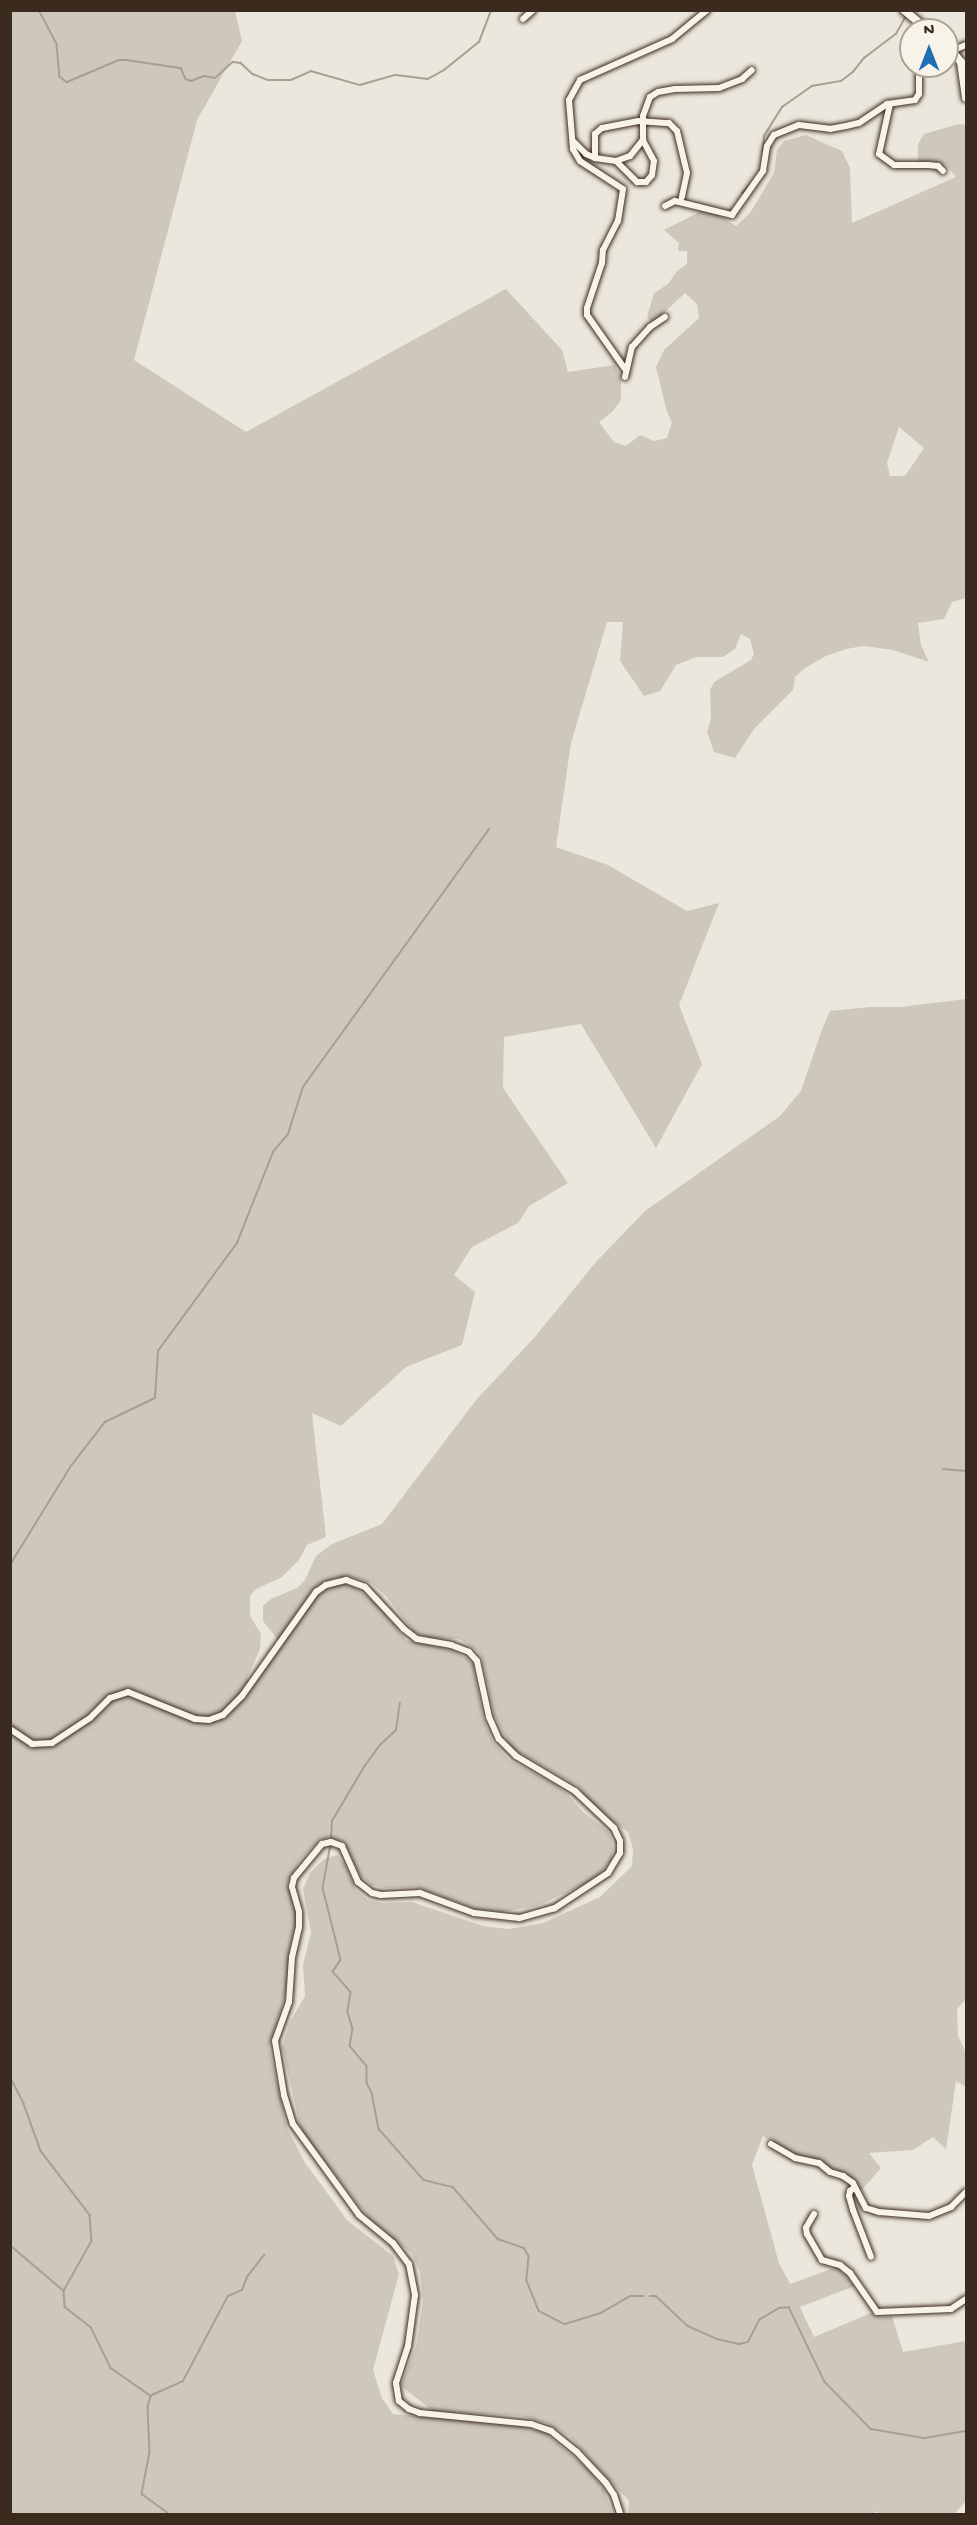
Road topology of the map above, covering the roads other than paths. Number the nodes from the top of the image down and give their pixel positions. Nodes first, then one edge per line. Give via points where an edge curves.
1 (533, 10) edge
2 (707, 10) edge
3 (523, 19) dead end
4 (959, 60) edge
5 (752, 70) dead end
6 (919, 78) edge
7 (966, 98) edge
8 (890, 104) junction
9 (643, 121) junction
10 (572, 139) junction
11 (644, 140) junction
12 (595, 158) junction
13 (616, 161) junction
14 (943, 171) dead end
15 (682, 197) dead end
16 (665, 206) dead end
17 (665, 317) dead end
18 (625, 369) junction
19 (625, 377) dead end
20 (10, 1729) edge
21 (771, 2145) dead end
22 (854, 2188) junction
23 (966, 2192) edge
24 (814, 2214) dead end
25 (870, 2257) dead end
26 (966, 2299) edge
27 (621, 2514) edge

1 - 3 street
2 - 10 street via 672,39 580,80 569,100
4 - 7 main road
5 - 9 street via 742,79 719,88 658,92 650,97
6 - 8 street via 917,98
8 - 14 street via 879,154 894,165 938,166
8 - 16 street via 880,106 859,123 830,129 799,125 781,130 769,140 759,178 735,213 675,201
9 - 11 street
9 - 12 street via 602,128 595,134
9 - 15 street via 669,123 677,131 687,173
10 - 12 street
10 - 18 street via 580,161 623,189 618,221 603,250 587,308
11 - 13 street via 630,156
11 - 13 street via 654,161 652,175 646,182 637,182
12 - 13 street
17 - 18 street via 632,348
18 - 19 street
20 - 27 street via 26,1741 41,1745 71,1733 119,1693 139,1695 201,1720 223,1715 242,1696 316,1593 338,1581 361,1584 417,1639 458,1646 474,1656 489,1718 499,1739 516,1756 575,1791 614,1828 620,1853 608,1874 555,1908 519,1918 474,1913 420,1893 372,1893 358,1882 342,1846 322,1844 294,1878 299,1928 292,1957 289,2002 275,2041 288,2111 302,2139 359,2215 393,2243 409,2264 415,2295 408,2346 396,2383 399,2401 420,2413 531,2424 550,2431 606,2483
21 - 22 street via 795,2158 819,2163 853,2183
22 - 23 street via 866,2208 915,2217 951,2207
22 - 25 street via 849,2196
24 - 26 street via 807,2234 822,2260 840,2265 850,2273 877,2312 951,2308

